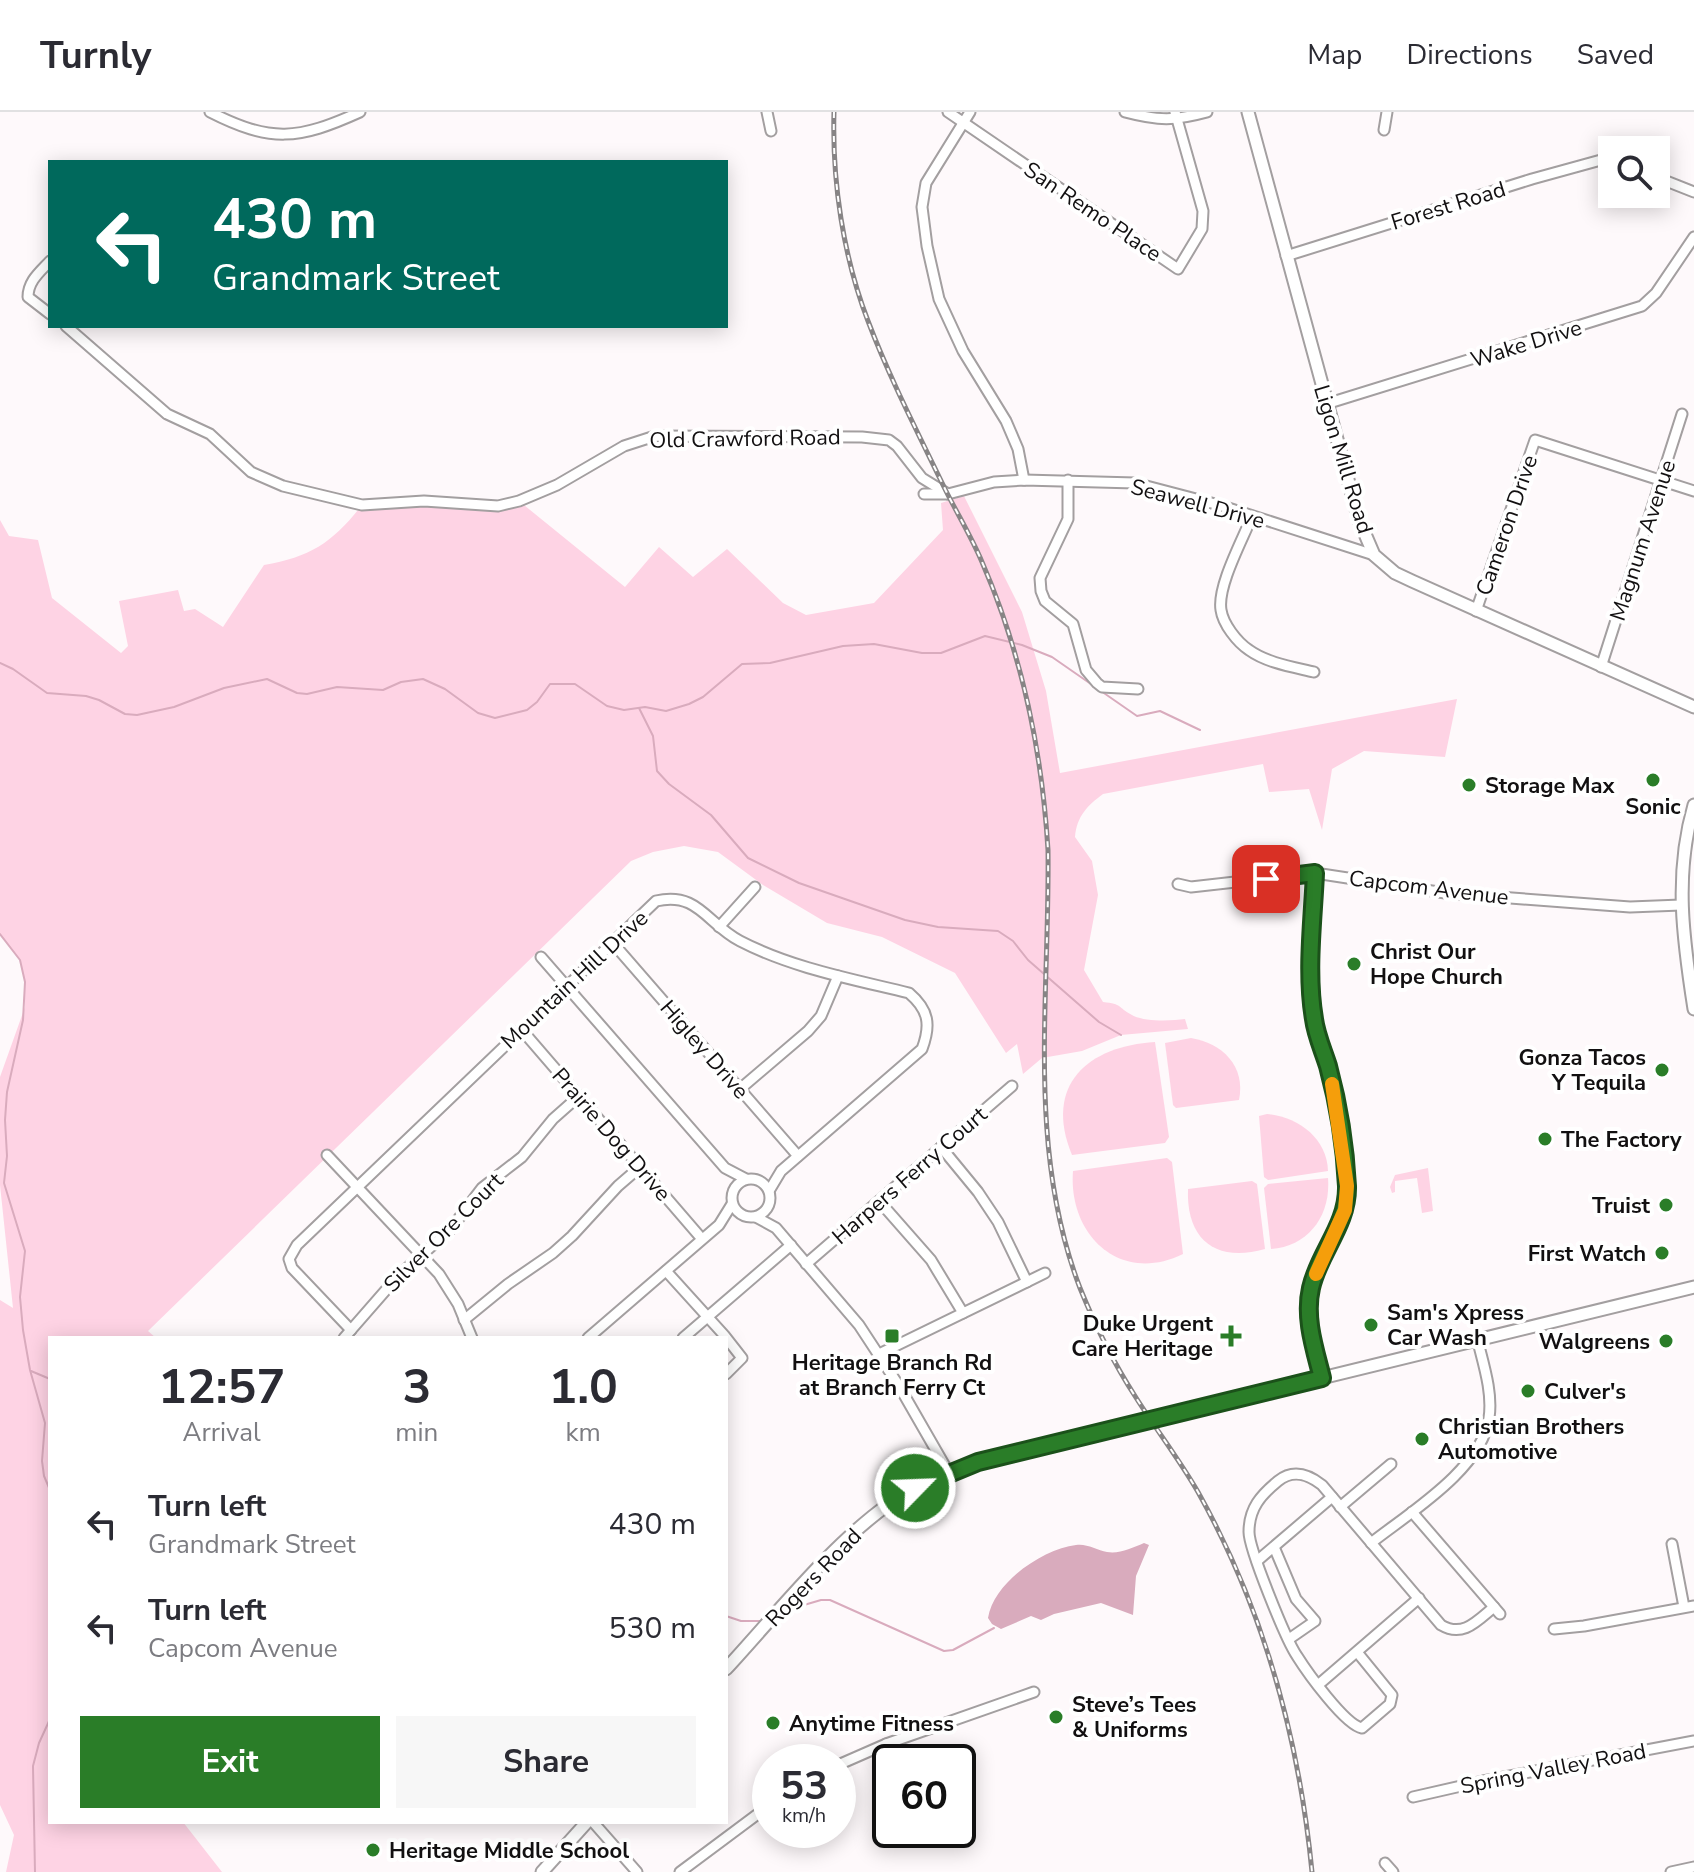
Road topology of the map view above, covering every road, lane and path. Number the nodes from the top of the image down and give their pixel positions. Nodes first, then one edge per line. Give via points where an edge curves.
1 (210, 112) edge
2 (360, 112) edge
3 (767, 112) edge
4 (948, 112) edge
5 (970, 112) edge
6 (1125, 112) edge
7 (1207, 112) edge
8 (1248, 112) edge
9 (1387, 112) edge
10 (342, 116) edge
11 (1176, 116) edge
12 (962, 122) junction
13 (1384, 130) dead end
14 (771, 131) dead end
15 (1598, 161) edge
16 (1670, 183) edge
17 (1694, 192) edge
18 (1694, 237) edge
19 (1286, 256) junction
20 (48, 263) edge
21 (48, 312) edge
22 (68, 328) edge
23 (1326, 404) junction
24 (1682, 414) dead end
25 (1024, 480) junction
26 (1068, 480) junction
27 (1663, 481) junction
28 (1694, 491) edge
29 (924, 494) dead end
30 (948, 494) junction
31 (1252, 516) junction
32 (1374, 555) junction
33 (1476, 611) junction
34 (1601, 667) junction
35 (1314, 672) dead end
36 (1138, 689) dead end
37 (1694, 707) edge
38 (1694, 805) edge
39 (1315, 873) junction
40 (1178, 884) dead end
41 (755, 887) dead end
42 (1681, 905) junction
43 (719, 927) junction
44 (612, 942) junction
45 (541, 957) dead end
46 (838, 976) junction
47 (565, 986) junction
48 (1694, 1009) edge
49 (521, 1029) junction
50 (1012, 1086) dead end
51 (740, 1089) junction
52 (579, 1096) junction
53 (941, 1147) junction
54 (327, 1155) dead end
55 (798, 1156) junction
56 (640, 1167) junction
57 (725, 1168) junction
58 (781, 1171) junction
59 (746, 1179) junction
60 (759, 1180) junction
61 (357, 1187) junction
62 (733, 1190) junction
63 (769, 1191) junction
64 (880, 1202) junction
65 (732, 1204) junction
66 (769, 1205) junction
67 (742, 1215) junction
68 (756, 1217) junction
69 (719, 1225) junction
70 (776, 1228) junction
71 (702, 1239) junction
72 (791, 1245) junction
73 (422, 1255) junction
74 (806, 1264) junction
75 (666, 1271) junction
76 (1045, 1273) dead end
77 (1027, 1282) junction
78 (1694, 1287) edge
79 (963, 1313) junction
80 (707, 1317) junction
81 (464, 1320) junction
82 (348, 1334) edge
83 (471, 1336) edge
84 (590, 1336) edge
85 (685, 1336) edge
86 (723, 1336) edge
87 (1477, 1338) junction
88 (728, 1342) edge
89 (879, 1354) junction
90 (728, 1372) edge
91 (1322, 1378) junction
92 (1391, 1464) dead end
93 (949, 1473) junction
94 (1332, 1497) junction
95 (1340, 1507) junction
96 (1410, 1514) junction
97 (1672, 1544) dead end
98 (1373, 1545) junction
99 (1274, 1547) junction
100 (1257, 1561) junction
101 (1419, 1598) junction
102 (1689, 1606) edge
103 (1554, 1629) dead end
104 (1289, 1639) junction
105 (1357, 1652) junction
106 (728, 1667) edge
107 (1318, 1685) junction
108 (1034, 1692) dead end
109 (1694, 1741) edge
110 (886, 1744) edge
111 (1413, 1797) dead end
112 (752, 1818) edge
113 (585, 1824) edge
114 (595, 1824) edge
115 (1385, 1863) dead end
116 (1694, 1867) edge
117 (542, 1872) edge
118 (637, 1872) edge
119 (680, 1872) edge
120 (1393, 1872) edge
121 (1671, 1872) edge

1 - 10 street via 243,128 277,135 306,132
2 - 10 street
3 - 14 street
4 - 12 street, San Remo Place
5 - 12 street
6 - 11 street via 1156,120
7 - 11 street
8 - 19 main road, Ligon Mill Road
9 - 13 street
11 - 12 street, San Remo Place via 1203,211 1202,229 1178,269
12 - 25 street via 926,183 922,207 927,246 939,299 1006,421
15 - 19 street, Forest Road
16 - 17 street
18 - 23 street, Wake Drive via 1642,306
19 - 23 main road, Ligon Mill Road
20 - 21 street via 28,291 28,297
22 - 30 street, Old Crawford Road via 167,414 210,434 251,472 283,486 362,505 424,501 498,506 557,485 624,446 655,436 889,440 922,478
23 - 32 main road, Ligon Mill Road
24 - 27 street, Magnum Avenue
25 - 26 street, Seawell Drive
25 - 30 street, Seawell Drive
26 - 31 street, Seawell Drive via 1135,483
26 - 36 street via 1068,519 1040,578 1041,591 1045,601 1069,619 1086,670 1097,683
27 - 28 street
27 - 33 street, Cameron Drive via 1535,440
27 - 34 street, Magnum Avenue
29 - 30 street, Seawell Drive
31 - 32 street, Seawell Drive
31 - 35 street via 1222,593 1221,610 1250,651
32 - 33 main road, Ligon Mill Road via 1395,573
33 - 34 main road, Ligon Mill Road
34 - 37 main road, Ligon Mill Road
38 - 42 main road via 1681,868
39 - 40 street, Capcom Avenue via 1191,887
39 - 42 street, Capcom Avenue via 1456,894 1630,907
39 - 91 street via 1312,1003 1336,1102 1347,1186 1345,1210 1317,1272 1308,1309
41 - 43 street
42 - 48 main road
43 - 44 street, Mountain Hill Drive via 687,900 671,897 656,901
43 - 46 street, Mountain Hill Drive via 766,953
44 - 47 street, Mountain Hill Drive
44 - 51 street, Higley Drive
45 - 47 street
46 - 51 street via 821,1016 808,1031
46 - 55 street, Mountain Hill Drive via 909,993 928,1016 929,1032 922,1049
47 - 49 street, Mountain Hill Drive
47 - 57 street
49 - 52 street, Prairie Dog Drive
49 - 61 street, Mountain Hill Drive
50 - 53 street, Harpers Ferry Court
51 - 55 street, Higley Drive
52 - 56 street, Prairie Dog Drive
52 - 73 street, Silver Ore Court via 522,1157 482,1188 450,1230
53 - 64 street, Harpers Ferry Court
53 - 77 street via 998,1222
54 - 61 street
55 - 58 street, Mountain Hill Drive
56 - 71 street, Prairie Dog Drive
56 - 81 street via 553,1253
57 - 59 street
57 - 62 street
58 - 60 street, Mountain Hill Drive
58 - 63 street, Mountain Hill Drive
59 - 60 street
59 - 62 street
60 - 63 street
61 - 73 street
61 - 82 street, Mountain Hill Drive via 307,1234 289,1259
62 - 65 street
63 - 66 street
64 - 74 street, Harpers Ferry Court
64 - 79 street via 931,1260
65 - 67 street
65 - 69 street
66 - 68 street
66 - 70 street
67 - 68 street
67 - 69 street
68 - 70 street
69 - 71 street
70 - 72 street
71 - 75 street
72 - 74 street
72 - 80 street
73 - 81 street
73 - 82 street, Silver Ore Court
74 - 89 street
75 - 80 street
75 - 84 street
76 - 77 street
77 - 79 street
78 - 87 main road, Rogers Road
79 - 89 street
80 - 85 street
80 - 86 street
81 - 83 street
87 - 91 main road, Rogers Road
87 - 96 street via 1489,1419 1478,1450
88 - 90 street via 742,1358
89 - 93 street
91 - 93 main road, Rogers Road
92 - 95 street
93 - 106 main road, Rogers Road via 890,1503 845,1540
94 - 95 street
94 - 99 street
94 - 100 street via 1313,1478 1281,1478 1257,1499 1250,1523
95 - 98 street
96 - 98 street
96 - 101 street via 1497,1610 1455,1630 1441,1625
97 - 102 street
98 - 101 street
99 - 100 street
99 - 104 street via 1296,1599 1315,1621
100 - 104 street
101 - 105 street
102 - 103 street
104 - 107 street
105 - 107 street
105 - 107 street via 1392,1695 1390,1704 1366,1726 1356,1727
108 - 110 street
109 - 111 street, Spring Valley Road
112 - 119 street
113 - 117 main road
114 - 118 street
115 - 120 street
116 - 121 street

